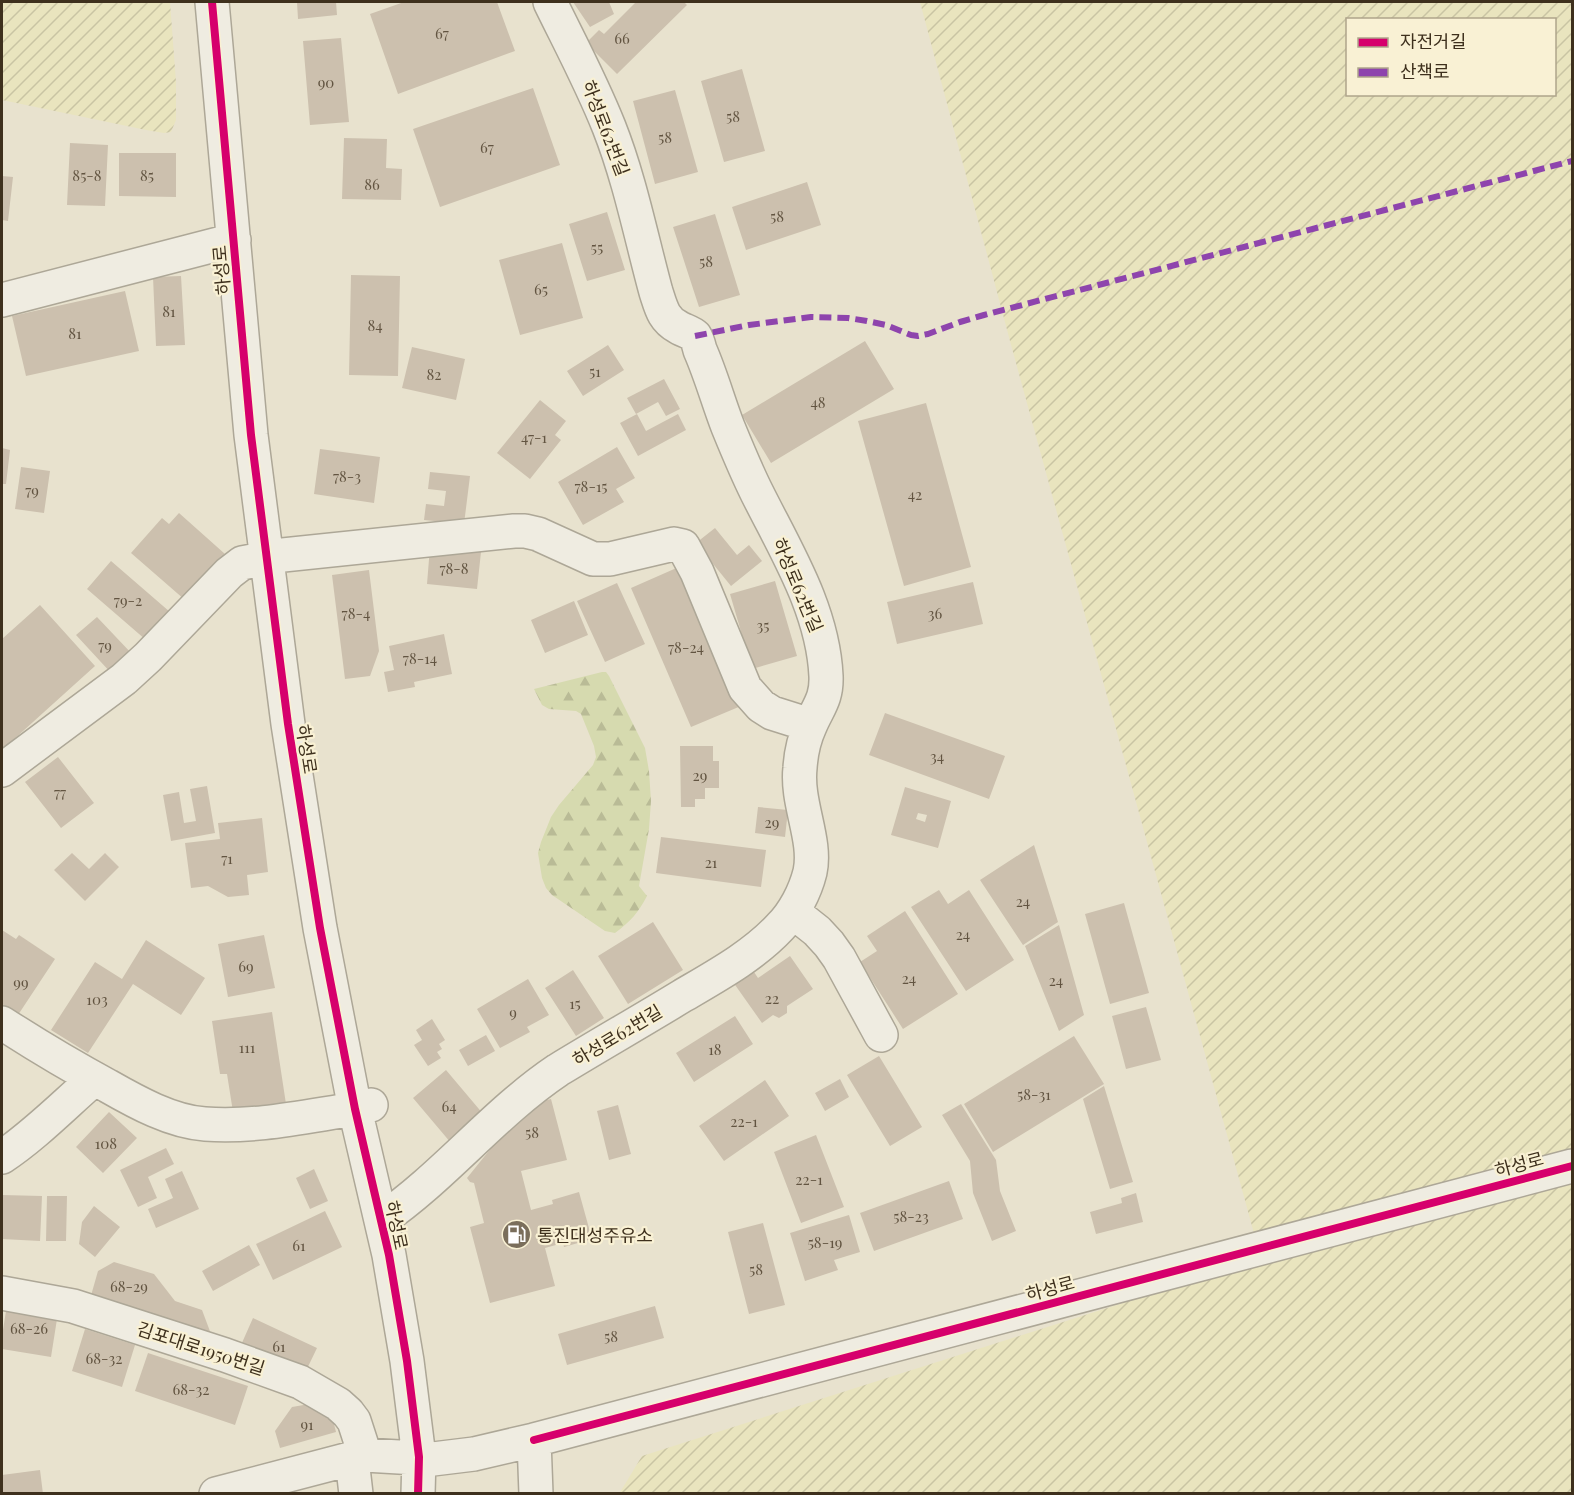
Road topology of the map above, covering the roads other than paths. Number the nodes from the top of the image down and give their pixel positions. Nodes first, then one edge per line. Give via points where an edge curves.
1 (212, 2) edge
2 (230, 2) edge
3 (550, 2) edge
4 (234, 240) junction
5 (2, 300) edge
6 (275, 556) junction
7 (810, 725) junction
8 (2, 770) edge
9 (793, 912) junction
10 (2, 1023) edge
11 (881, 1035) dead end
12 (94, 1079) junction
13 (363, 1107) junction
14 (2, 1156) edge
15 (1572, 1166) edge
16 (387, 1215) junction
17 (2, 1293) edge
18 (534, 1440) junction
19 (358, 1457) junction
20 (426, 1458) junction
21 (216, 1494) edge
22 (356, 1494) edge
23 (418, 1494) edge
24 (433, 1494) edge
25 (536, 1494) edge

1 - 4 street, 하성로
2 - 6 street, 하성로
3 - 7 street, 하성로62번길 via 609,128 663,311 674,326 695,336 738,452 816,618 826,679 825,694
4 - 5 street, 하성로
4 - 6 street, 하성로 via 251,435
6 - 7 street via 514,531 538,534 593,559 679,544 697,572 745,687 772,713
6 - 8 street via 236,567 124,679
6 - 13 street, 하성로
7 - 9 street, 하성로62번길 via 802,747 799,782 810,872
9 - 11 street via 829,944
9 - 16 street, 하성로62번길 via 781,927 720,974 537,1084
10 - 12 street
12 - 13 street via 134,1101 182,1120 204,1124 255,1123
12 - 14 street
13 - 16 street, 하성로
15 - 18 street, 하성로
16 - 20 street, 하성로 via 412,1295 425,1366
17 - 19 street, 김포대로1950번길 via 73,1306 300,1382 348,1413 354,1421
18 - 20 street, 하성로 via 474,1454
18 - 25 street
19 - 20 street
19 - 21 street
19 - 22 street, 김포대로1950번길
20 - 23 street, 하성로
20 - 24 street, 하성로

